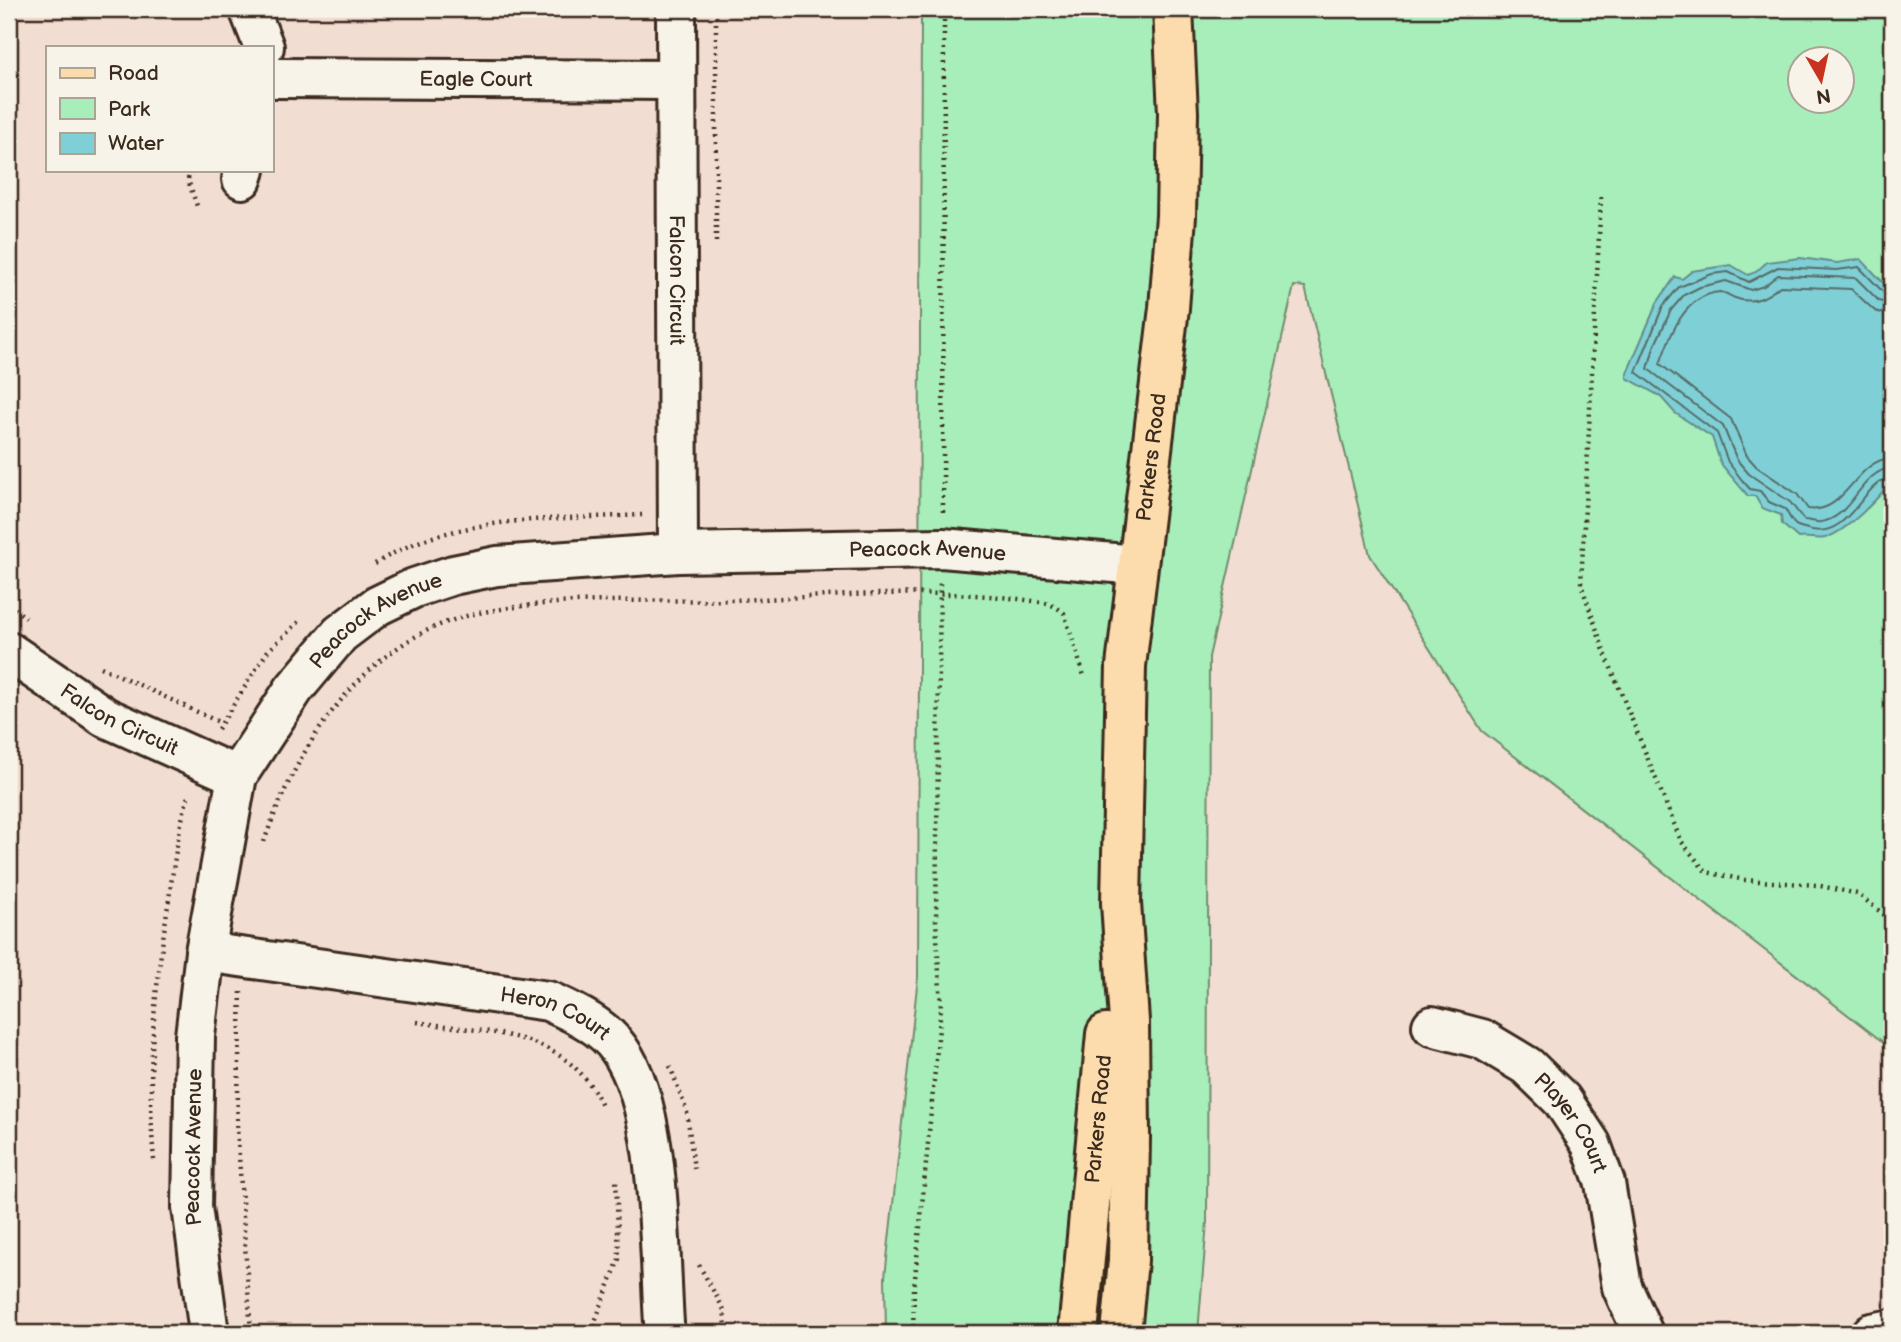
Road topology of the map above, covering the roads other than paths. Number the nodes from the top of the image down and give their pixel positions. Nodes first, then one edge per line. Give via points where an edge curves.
1 (249, 9) edge
2 (676, 9) edge
3 (1173, 9) edge
4 (262, 46) edge
5 (273, 70) edge
6 (675, 80) junction
7 (678, 553) junction
8 (1137, 565) junction
9 (9, 652) edge
10 (237, 776) junction
11 (1121, 903) junction
12 (205, 952) junction
13 (1432, 1026) dead end
14 (1622, 1287) junction
15 (664, 1323) dead end
16 (1892, 1329) edge
17 (209, 1333) edge
18 (1079, 1333) edge
19 (1121, 1333) edge
20 (1614, 1333) edge
21 (1643, 1333) edge
22 (1872, 1333) edge

1 - 4 street, Eagle Court
2 - 6 street, Falcon Circuit
3 - 8 main road, Parkers Road via 1176,216 1170,308
5 - 6 street, Eagle Court
6 - 7 street, Falcon Circuit
7 - 8 street, Peacock Avenue via 942,548
7 - 10 street, Peacock Avenue via 497,566 453,575 377,606 340,634 294,689
8 - 11 main road, Parkers Road via 1126,666
9 - 10 street, Falcon Circuit via 105,717
10 - 12 street, Peacock Avenue
11 - 18 main road, Parkers Road
11 - 19 main road, Parkers Road via 1130,1112 1128,1259
12 - 15 street, Heron Court via 548,1001 586,1018 619,1049 652,1140
12 - 17 street, Peacock Avenue via 195,1036 192,1207
13 - 14 street, Player Court via 1482,1039 1527,1066 1562,1100 1591,1144 1605,1183
14 - 20 street, Player Court
14 - 21 street, Player Court
16 - 22 street

